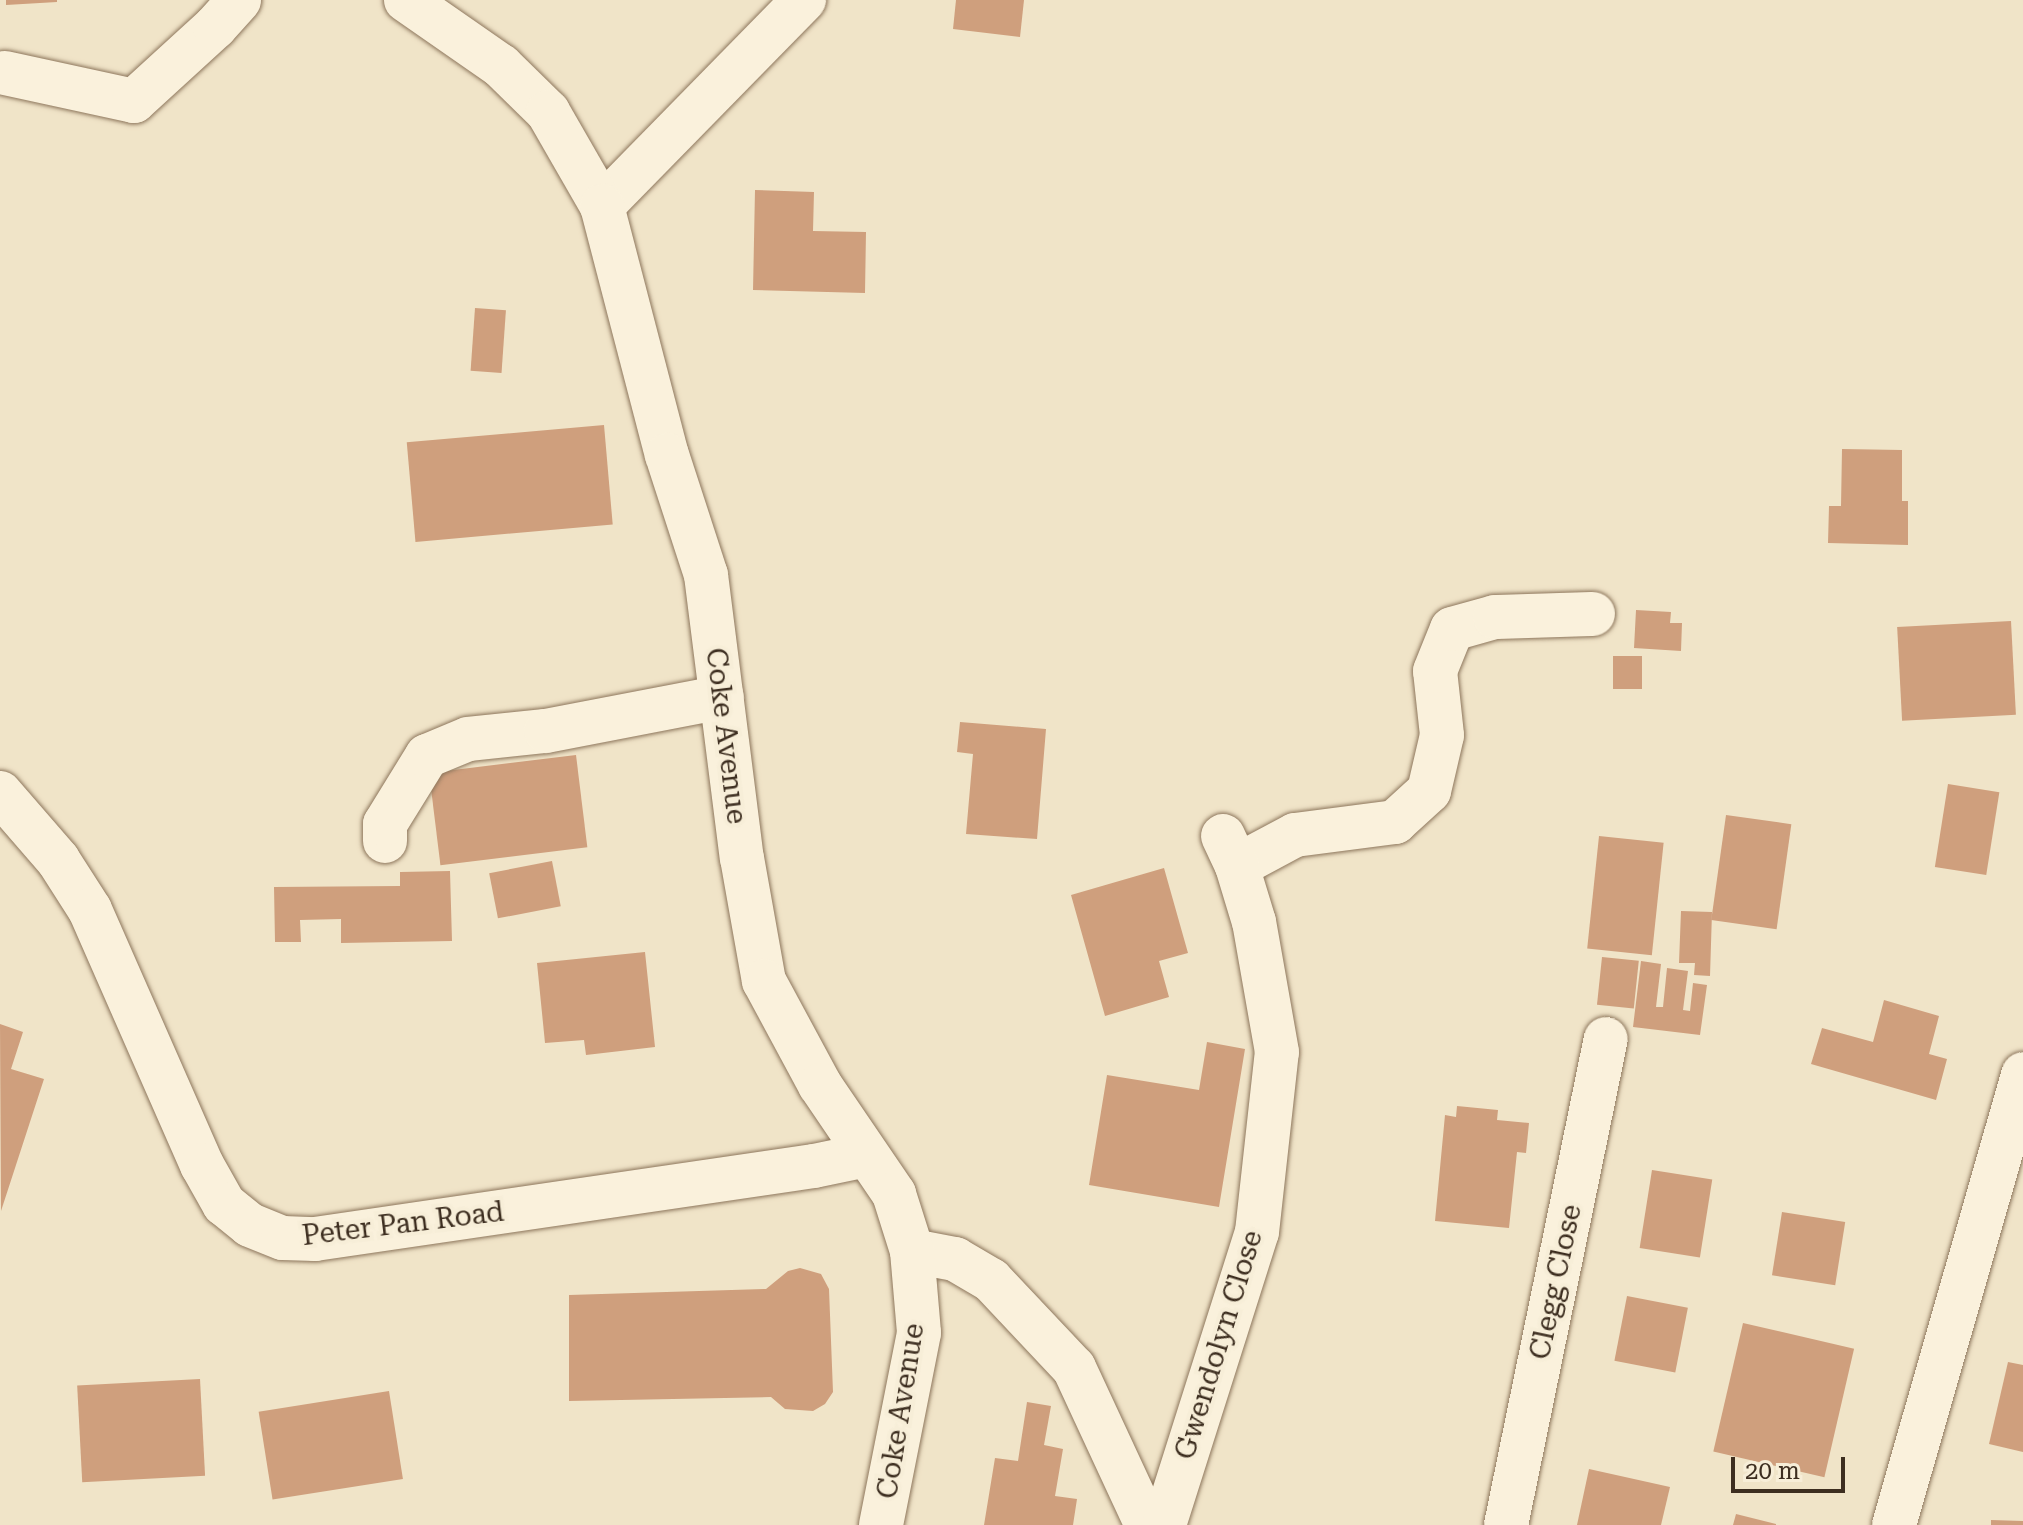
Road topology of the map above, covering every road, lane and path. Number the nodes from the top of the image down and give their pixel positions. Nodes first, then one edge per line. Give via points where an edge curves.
1 (239, 0) edge
2 (406, 0) edge
3 (804, 0) edge
4 (5, 73) dead end
5 (602, 206) junction
6 (1593, 614) dead end
7 (722, 697) junction
8 (0, 793) edge
9 (385, 841) dead end
10 (1606, 1039) dead end
11 (2023, 1074) edge
12 (867, 1155) junction
13 (912, 1251) junction
14 (881, 1525) edge
15 (1147, 1525) edge
16 (1164, 1525) edge
17 (1506, 1525) edge
18 (1894, 1525) edge

1 - 4 street via 134,101
2 - 5 street, Coke Avenue via 501,66 548,112
3 - 5 street
5 - 7 street, Coke Avenue via 667,455 706,575
6 - 16 street, Gwendolyn Close via 1495,617 1452,629 1435,671 1442,735 1429,791 1395,822 1295,835 1230,851 1254,922 1277,1052 1257,1232
7 - 9 street via 546,731 468,739 427,756 385,824
7 - 12 street, Coke Avenue via 764,981 820,1085
8 - 12 street, Peter Pan Road via 58,860 90,910 202,1165 224,1204 250,1225 283,1238 315,1239
10 - 17 street, Clegg Close
11 - 18 street
12 - 13 street, Coke Avenue via 894,1194
13 - 14 street, Coke Avenue via 919,1333
13 - 15 street via 955,1259 991,1280 1074,1368

